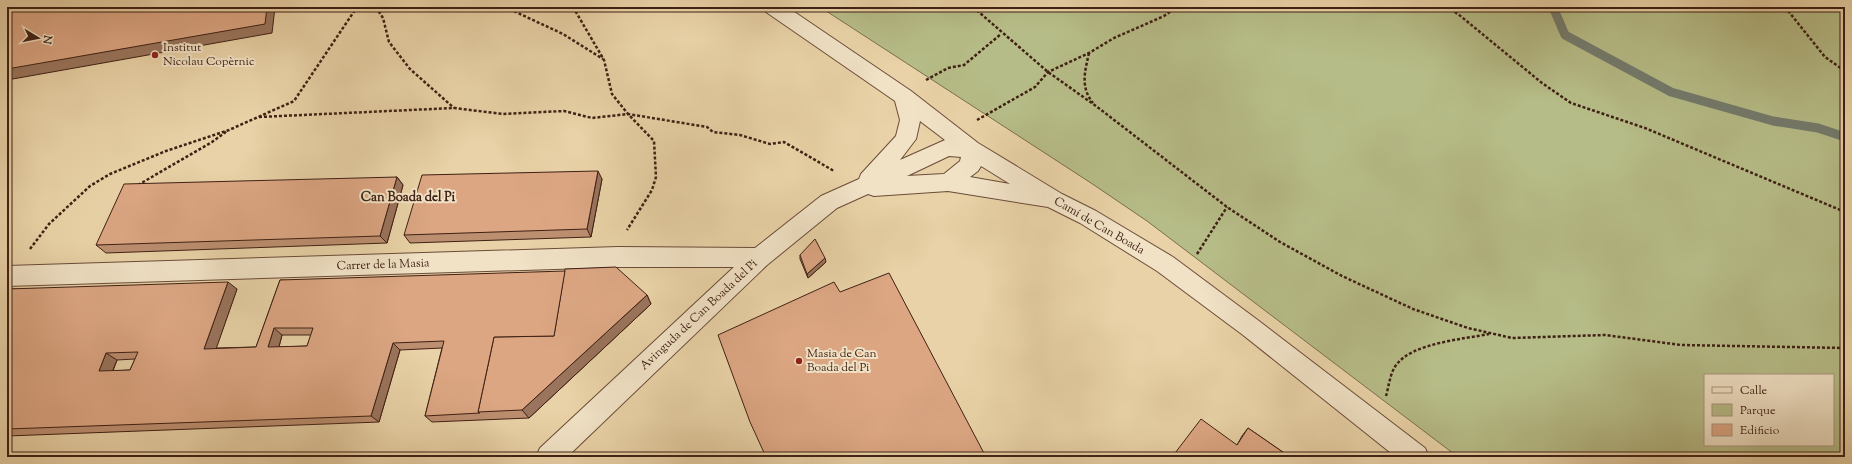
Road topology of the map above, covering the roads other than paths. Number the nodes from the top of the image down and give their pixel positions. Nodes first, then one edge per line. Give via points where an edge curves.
1 (773, 7) edge
2 (904, 97) junction
3 (971, 149) junction
4 (948, 182) junction
5 (861, 188) junction
6 (1054, 200) junction
7 (759, 258) junction
8 (7, 276) edge
9 (1408, 454) edge
10 (549, 457) edge

1 - 2 street, Camí de Can Boada
2 - 3 street, Camí de Can Boada
2 - 5 street via 910,120 906,139
3 - 4 street via 971,165
3 - 5 street, Avinguda de Can Boada del Pi via 947,148
3 - 6 street, Camí de Can Boada
4 - 5 street
4 - 6 street
5 - 7 street, Avinguda de Can Boada del Pi via 829,202
6 - 9 street, Camí de Can Boada via 1088,217 1165,264 1251,328
7 - 8 street, Carrer de la Masia via 618,257
7 - 10 street, Avinguda de Can Boada del Pi

